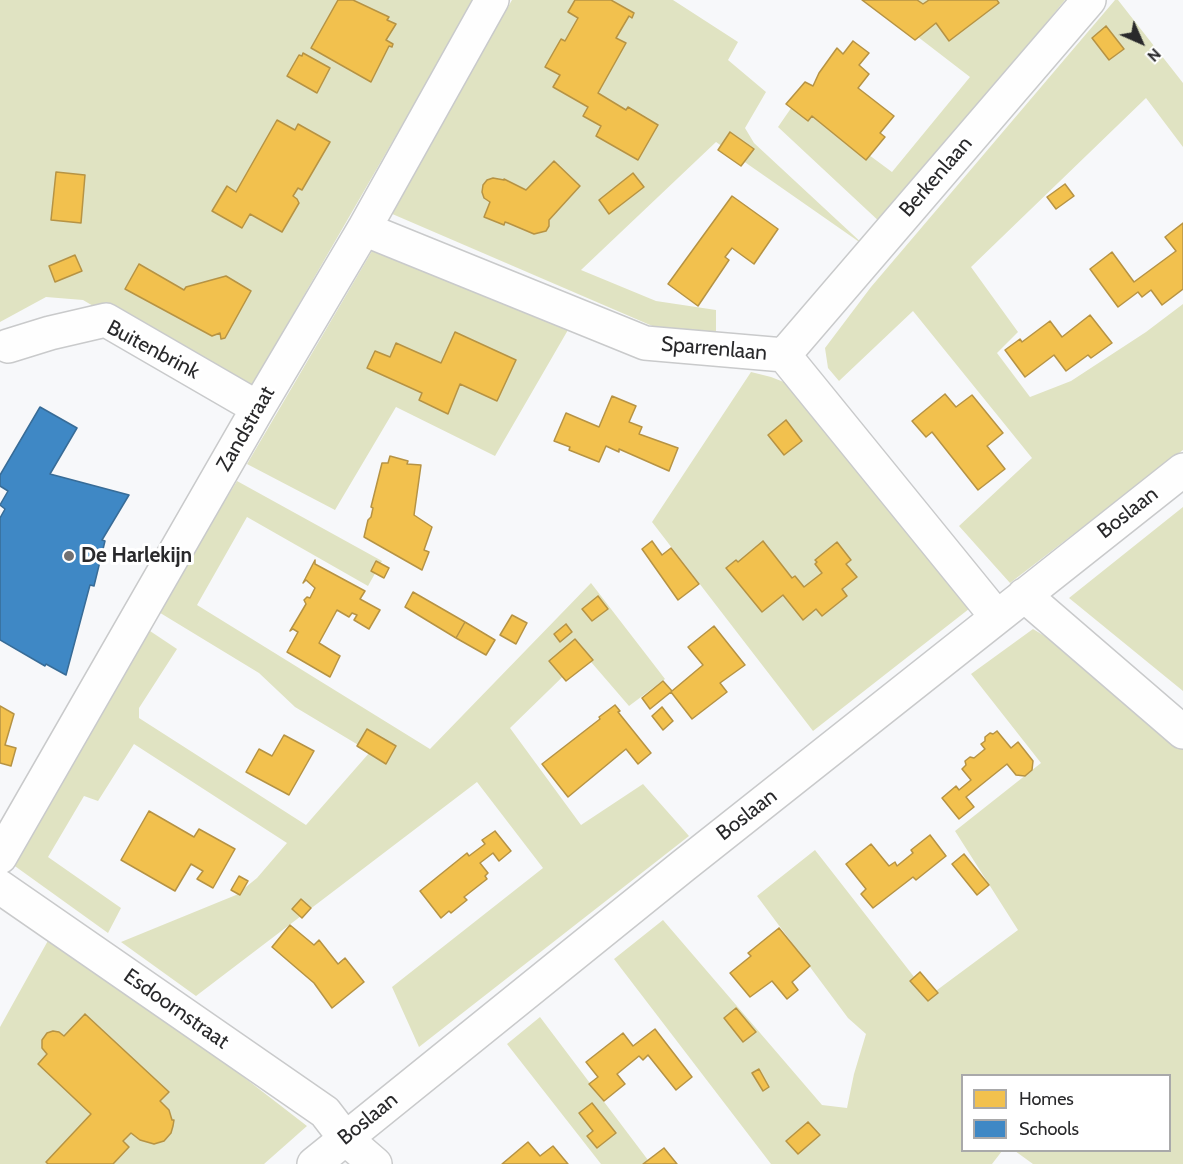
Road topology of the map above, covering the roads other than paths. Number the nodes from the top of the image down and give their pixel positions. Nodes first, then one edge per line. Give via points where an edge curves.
1 (492, 0) edge
2 (1089, 0) edge
3 (364, 229) junction
4 (8, 346) dead end
5 (784, 355) junction
6 (258, 408) junction
7 (1183, 470) edge
8 (1024, 595) junction
9 (997, 617) junction
10 (1183, 732) edge
11 (0, 857) edge
12 (0, 886) edge
13 (345, 1138) junction
14 (314, 1164) edge
15 (375, 1164) edge

1 - 3 street, Zandstraat
2 - 5 street, Berkenlaan
3 - 5 street, Sparrenlaan via 645,343
3 - 6 street, Zandstraat
4 - 6 street, Buitenbrink via 106,320
5 - 9 street, Sparrenlaan
6 - 11 street, Zandstraat
7 - 8 street, Boslaan
8 - 9 street, Boslaan
8 - 10 street
9 - 13 street, Boslaan
12 - 13 street, Esdoornstraat via 325,1112
13 - 14 street, Boslaan
13 - 15 street, Esdoornstraat

